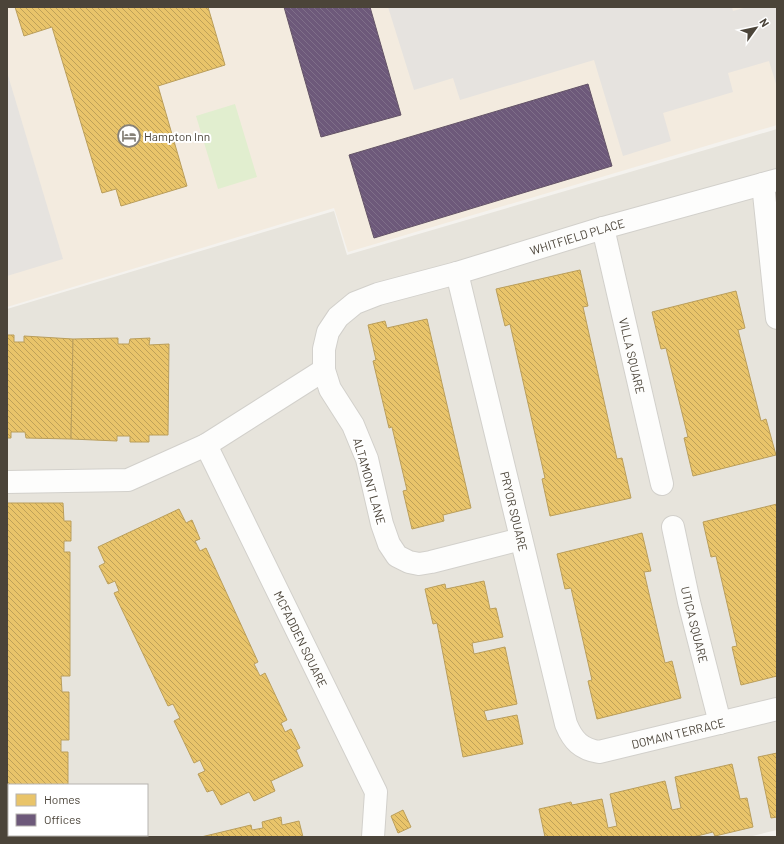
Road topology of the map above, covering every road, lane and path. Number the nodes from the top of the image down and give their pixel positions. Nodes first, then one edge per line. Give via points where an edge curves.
1 (770, 182) edge
2 (603, 228) junction
3 (457, 273) junction
4 (378, 294) joint
5 (777, 318) edge
6 (324, 370) junction
7 (206, 445) junction
8 (7, 482) edge
9 (662, 484) dead end
10 (672, 526) dead end
11 (521, 539) junction
12 (777, 709) edge
13 (720, 723) junction
14 (580, 746) joint
15 (372, 837) edge

1 - 2 street, WHITFIELD PLACE
1 - 5 street
2 - 3 street, WHITFIELD PLACE
2 - 9 street, VILLA SQUARE
3 - 4 street, WHITFIELD PLACE
3 - 11 street, PRYOR SQUARE
4 - 6 street, ALTAMONT LANE via 355,303 338,317 328,332 324,349
6 - 7 street
6 - 11 street, ALTAMONT LANE via 330,389 354,425 367,459 382,524 389,544 397,556 419,564
7 - 8 street via 128,480
7 - 15 street, MCFADDEN SQUARE via 376,792
10 - 13 street, UTICA SQUARE
11 - 14 street, PRYOR SQUARE via 566,724 572,738
12 - 13 street, DOMAIN TERRACE
13 - 14 street, DOMAIN TERRACE via 599,752 588,751

